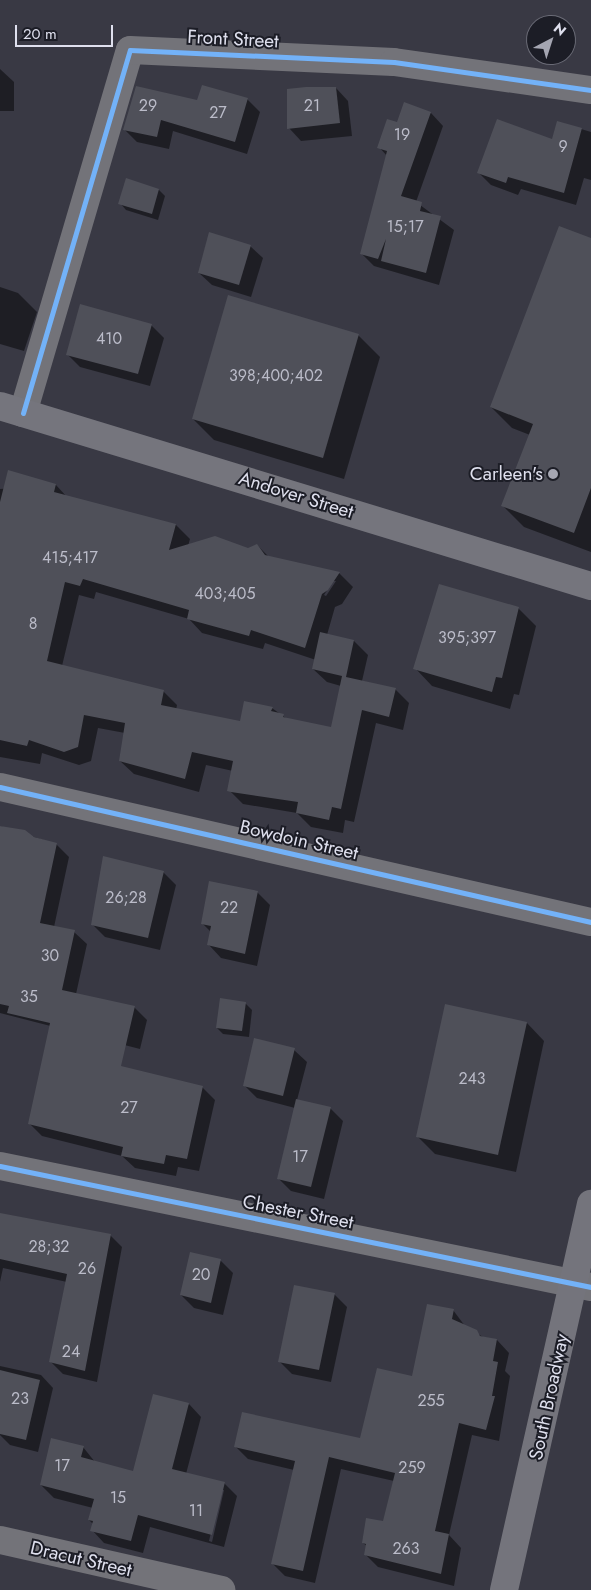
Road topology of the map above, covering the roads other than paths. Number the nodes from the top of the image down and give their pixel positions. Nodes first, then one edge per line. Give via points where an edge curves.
1 (591, 90) edge
2 (12, 409) edge
3 (591, 586) edge
4 (0, 787) edge
5 (591, 922) edge
6 (0, 1166) edge
7 (591, 1204) edge
8 (582, 1285) edge
9 (0, 1540) edge
10 (221, 1590) edge
11 (504, 1590) edge

1 - 2 street, Front Street via 394,62 130,50
2 - 3 main road, Andover Street
4 - 5 street, Bowdoin Street
6 - 8 street, Chester Street
7 - 8 main road, South Broadway
8 - 11 main road, South Broadway
9 - 10 street, Dracut Street

